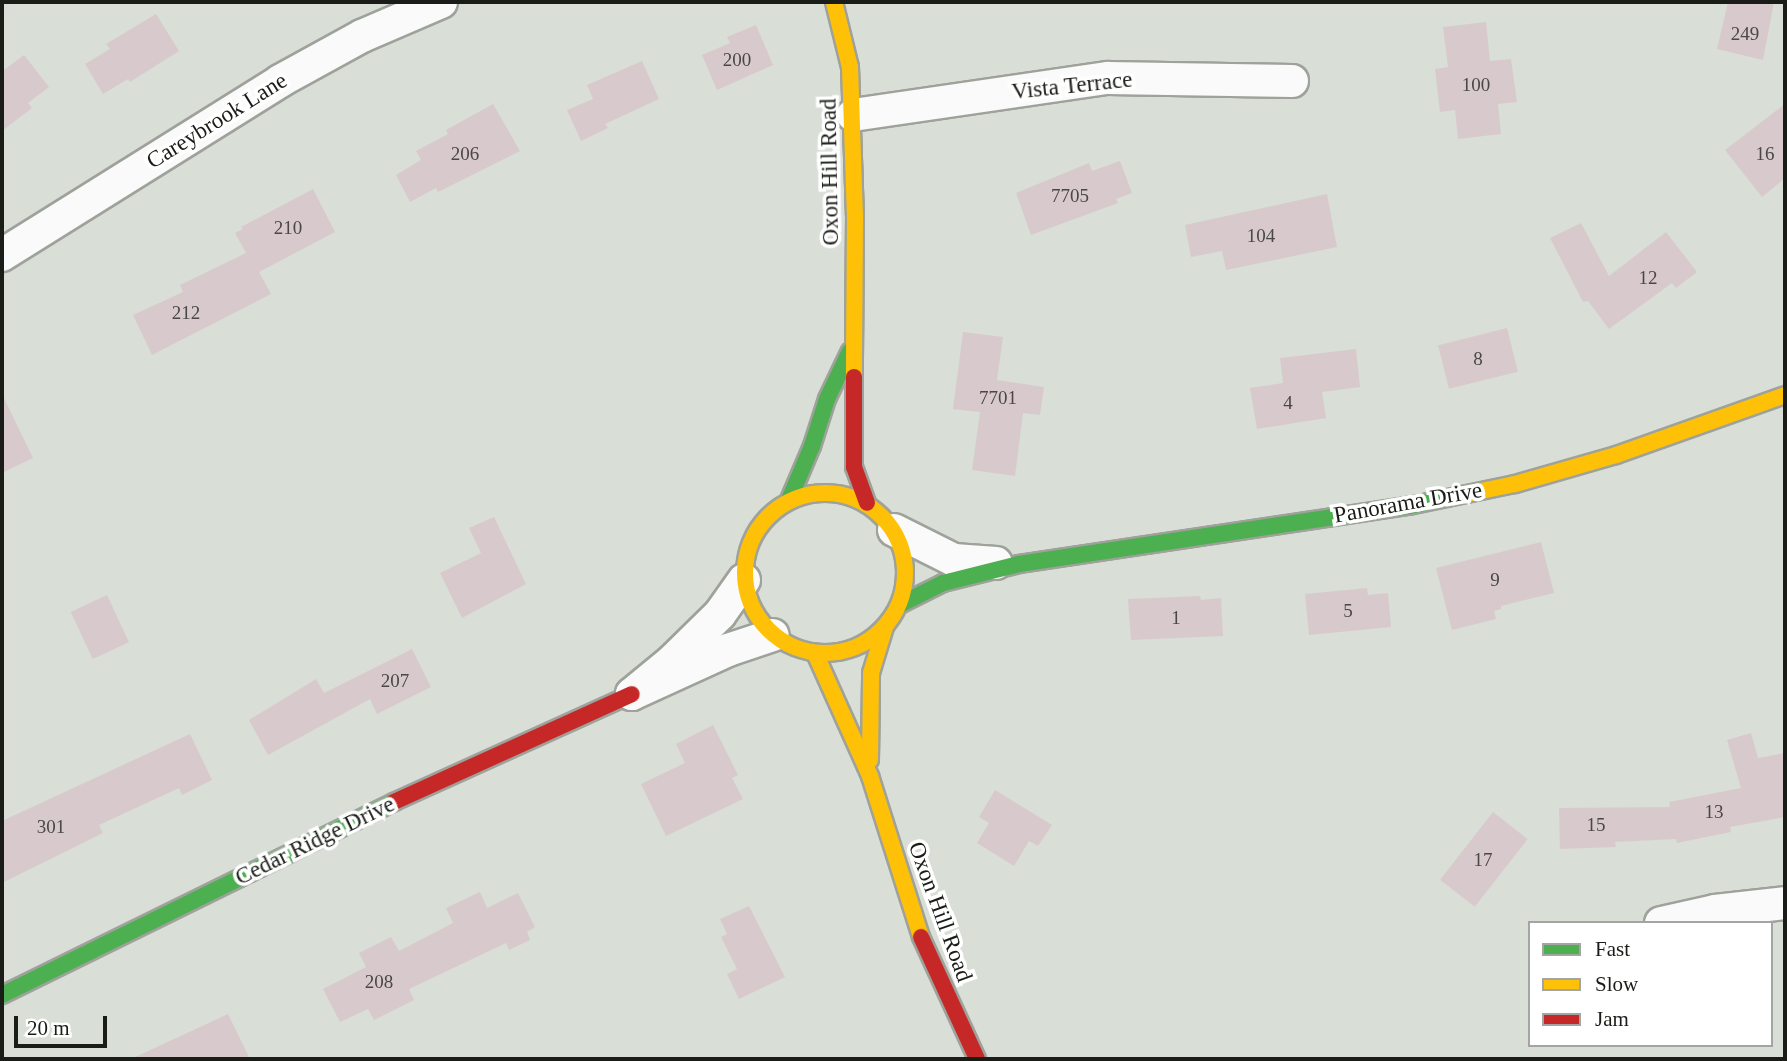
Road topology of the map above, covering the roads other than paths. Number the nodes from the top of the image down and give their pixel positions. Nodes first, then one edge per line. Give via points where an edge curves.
1 (441, 2) edge
2 (834, 2) edge
3 (1292, 81) dead end
4 (853, 115) junction
5 (2, 255) edge
6 (854, 343) junction
7 (1785, 395) edge
8 (789, 500) junction
9 (867, 503) junction
10 (894, 530) junction
11 (1019, 564) junction
12 (744, 580) junction
13 (899, 605) junction
14 (885, 626) junction
15 (772, 635) junction
16 (815, 653) junction
17 (632, 694) junction
18 (870, 776) junction
19 (1785, 903) edge
20 (1670, 921) edge
21 (2, 995) edge
22 (977, 1059) edge

1 - 5 street, Careybrook Lane via 362,36 280,81
2 - 4 main road, Oxon Hill Road via 850,67
3 - 4 street, Vista Terrace via 1108,78
4 - 6 main road, Oxon Hill Road
6 - 8 main road, Oxon Hill Road via 827,399
6 - 9 main road, Oxon Hill Road via 854,467
7 - 11 main road, Panorama Drive via 1616,456 1515,484 1409,506
8 - 9 main road via 829,492
8 - 12 main road via 764,519 747,548
9 - 10 main road
10 - 11 street, Panorama Drive via 954,560
10 - 13 main road via 904,554 905,580
11 - 13 main road, Panorama Drive via 943,583
12 - 15 main road via 748,600
12 - 17 street, Cedar Ridge Drive via 713,621
13 - 14 main road
14 - 16 main road via 865,643 841,652
14 - 18 main road, Oxon Hill Road via 871,673
15 - 16 main road
15 - 17 street, Cedar Ridge Drive
16 - 18 main road, Oxon Hill Road
17 - 21 main road, Cedar Ridge Drive via 369,813
18 - 22 main road, Oxon Hill Road via 924,948
19 - 20 street

